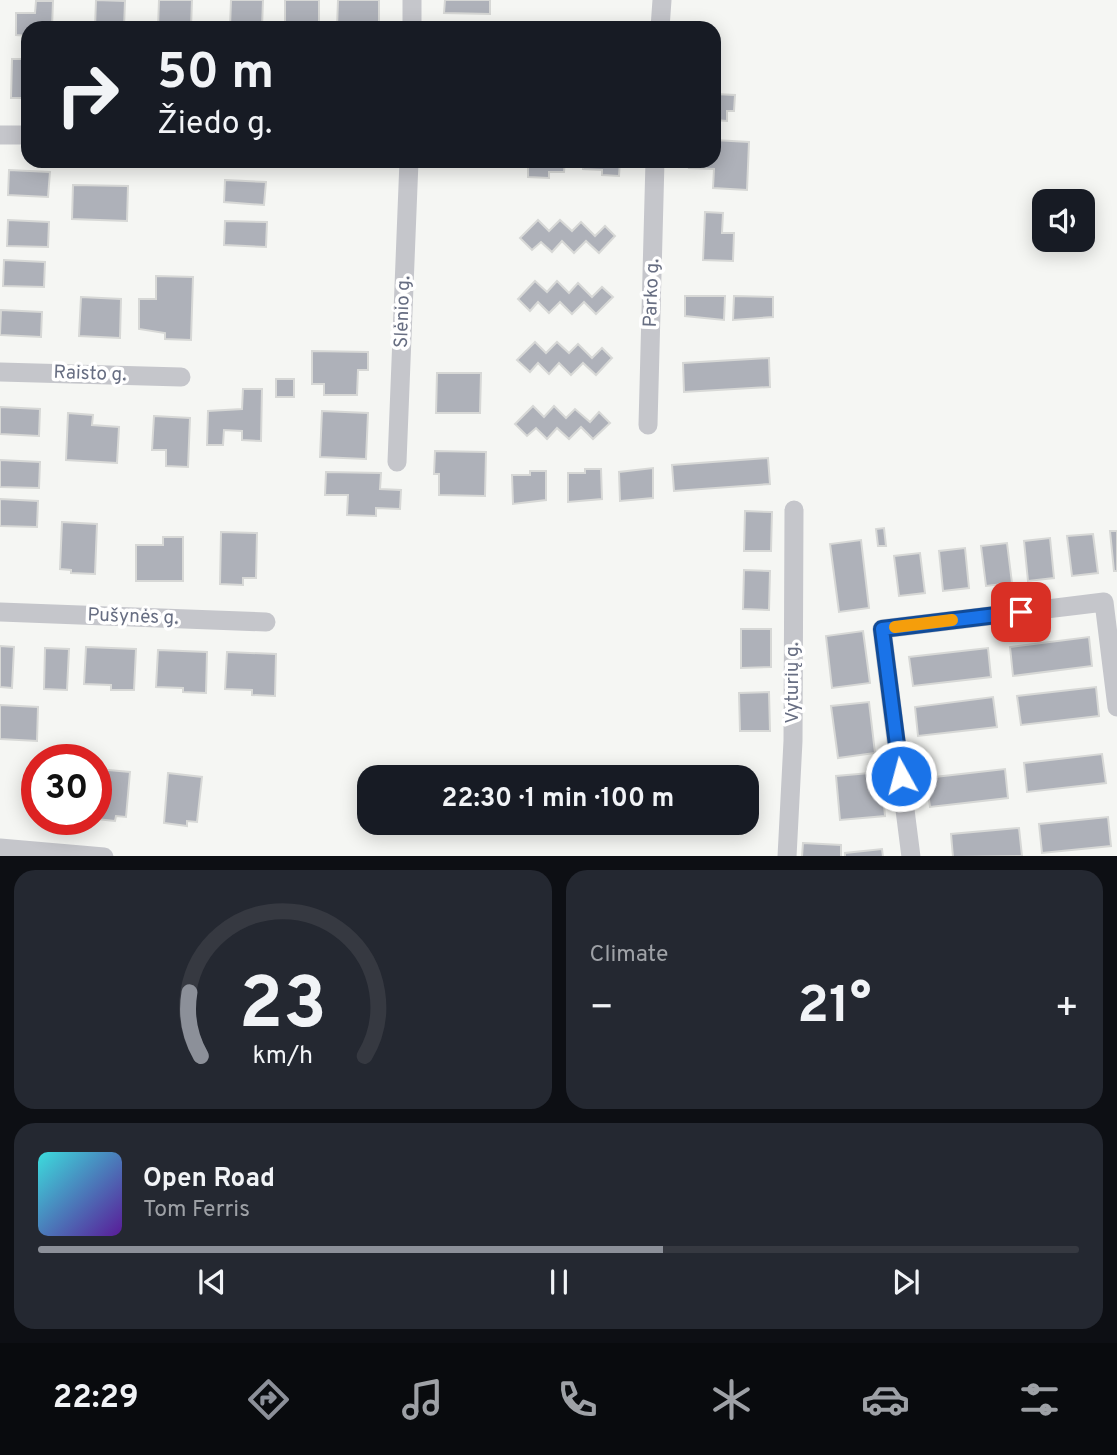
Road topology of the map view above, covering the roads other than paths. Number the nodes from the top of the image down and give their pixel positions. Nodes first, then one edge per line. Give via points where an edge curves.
1 (412, 0) edge
2 (662, 0) edge
3 (412, 21) edge
4 (660, 21) edge
5 (0, 135) edge
6 (21, 135) edge
7 (409, 168) edge
8 (655, 168) edge
9 (0, 372) edge
10 (181, 377) dead end
11 (648, 425) dead end
12 (397, 462) dead end
13 (794, 510) dead end
14 (0, 612) edge
15 (265, 622) dead end
16 (1117, 707) edge
17 (0, 848) edge
18 (104, 856) edge
19 (787, 856) edge
20 (911, 856) edge

1 - 3 street
2 - 4 street
5 - 6 street
7 - 12 street, Slėnio g.
8 - 11 street, Parko g.
9 - 10 street, Raisto g.
13 - 19 street, Vyturių g. via 793,741
14 - 15 street, Pušynės g.
16 - 20 street via 1104,601 882,629
17 - 18 street

